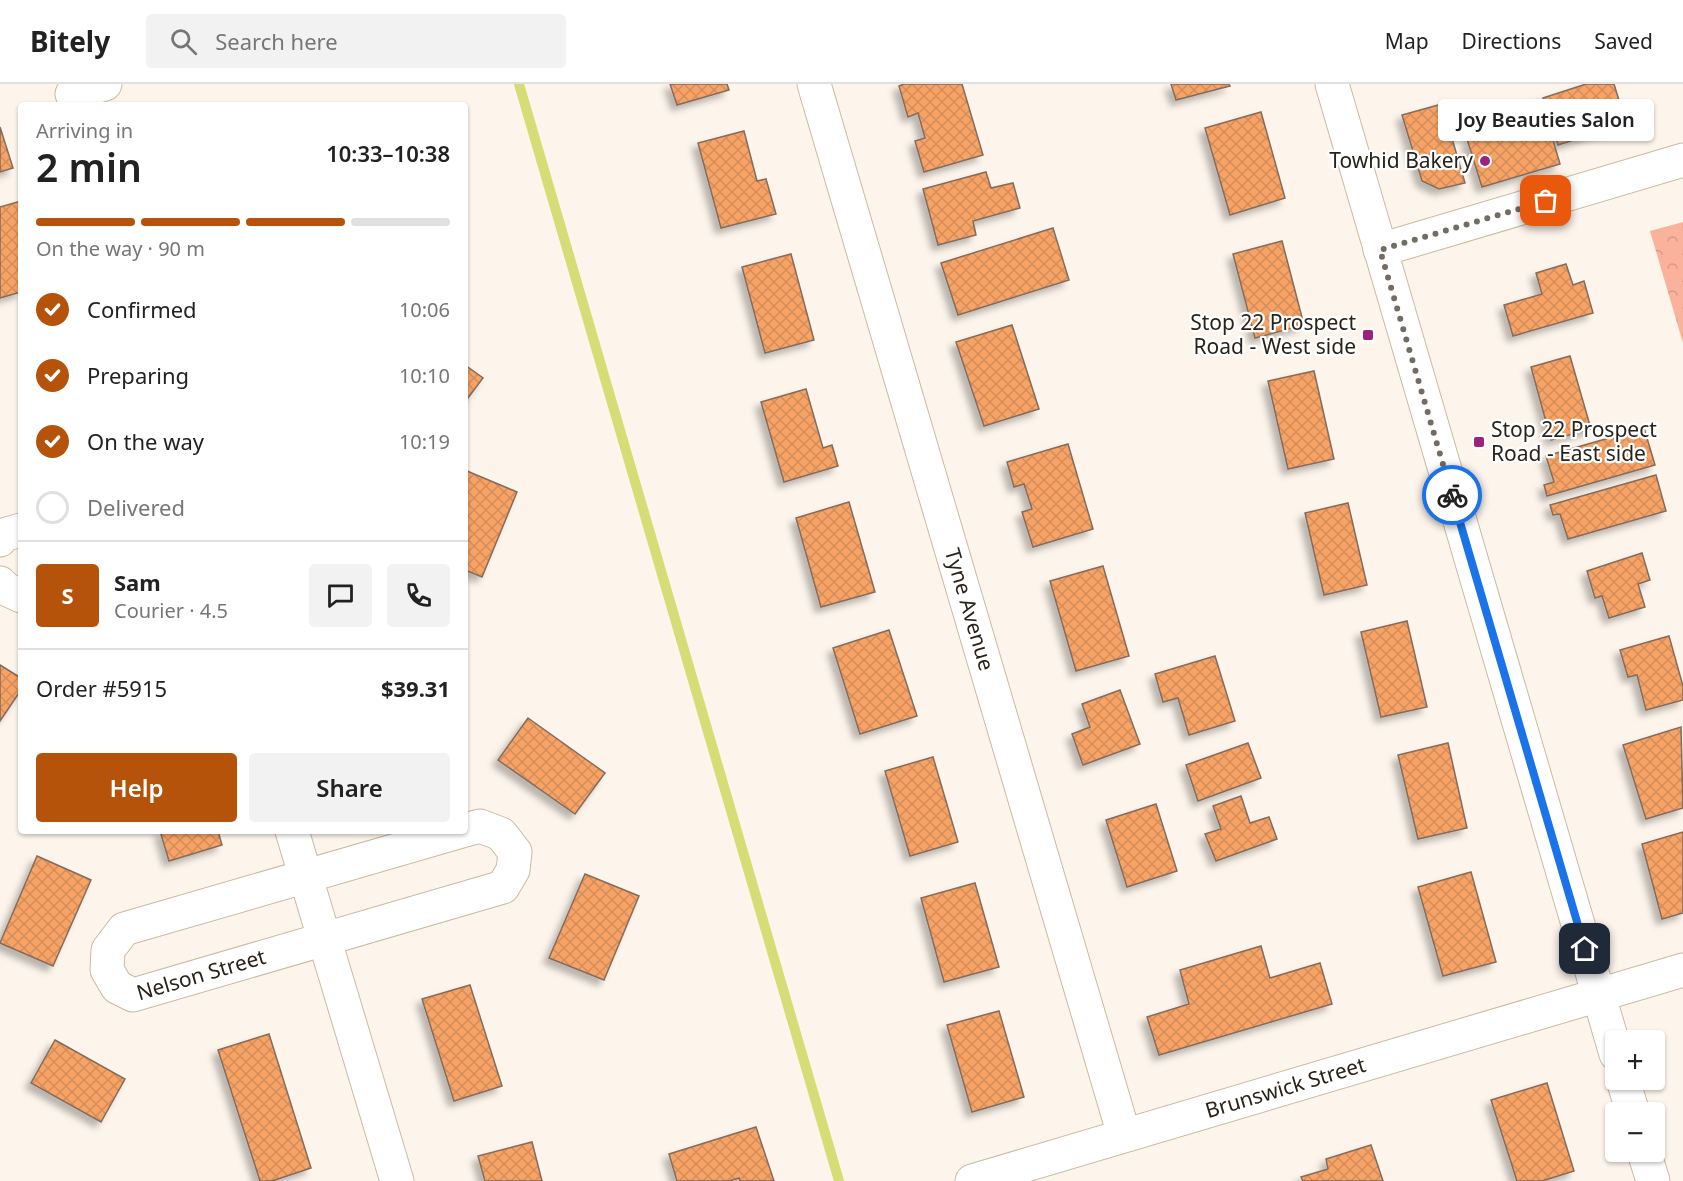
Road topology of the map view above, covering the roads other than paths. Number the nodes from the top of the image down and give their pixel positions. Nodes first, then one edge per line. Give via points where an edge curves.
1 (105, 84) edge
2 (814, 84) edge
3 (1332, 84) edge
4 (73, 94) edge
5 (1683, 160) edge
6 (1380, 250) junction
7 (18, 531) edge
8 (0, 540) edge
9 (0, 583) edge
10 (18, 595) edge
11 (468, 830) edge
12 (293, 834) edge
13 (454, 834) edge
14 (306, 877) junction
15 (324, 939) junction
16 (1683, 970) edge
17 (1598, 994) junction
18 (1609, 1030) edge
19 (1124, 1135) junction
20 (1647, 1162) edge
21 (396, 1181) edge
22 (972, 1181) edge
23 (1653, 1181) edge

1 - 4 street
2 - 19 street, Tyne Avenue
3 - 6 street
5 - 6 street
6 - 17 street
7 - 8 street via 3,535
9 - 10 street
11 - 15 street, Nelson Street via 480,826 501,834 515,852 513,870 503,887
12 - 14 street
13 - 14 street, Nelson Street
14 - 15 street
14 - 15 street, Nelson Street via 124,929 108,950 107,970 117,987 133,994
15 - 21 street
16 - 17 street, Brunswick Street
17 - 18 street
17 - 19 street, Brunswick Street
19 - 22 street, Brunswick Street
20 - 23 street

